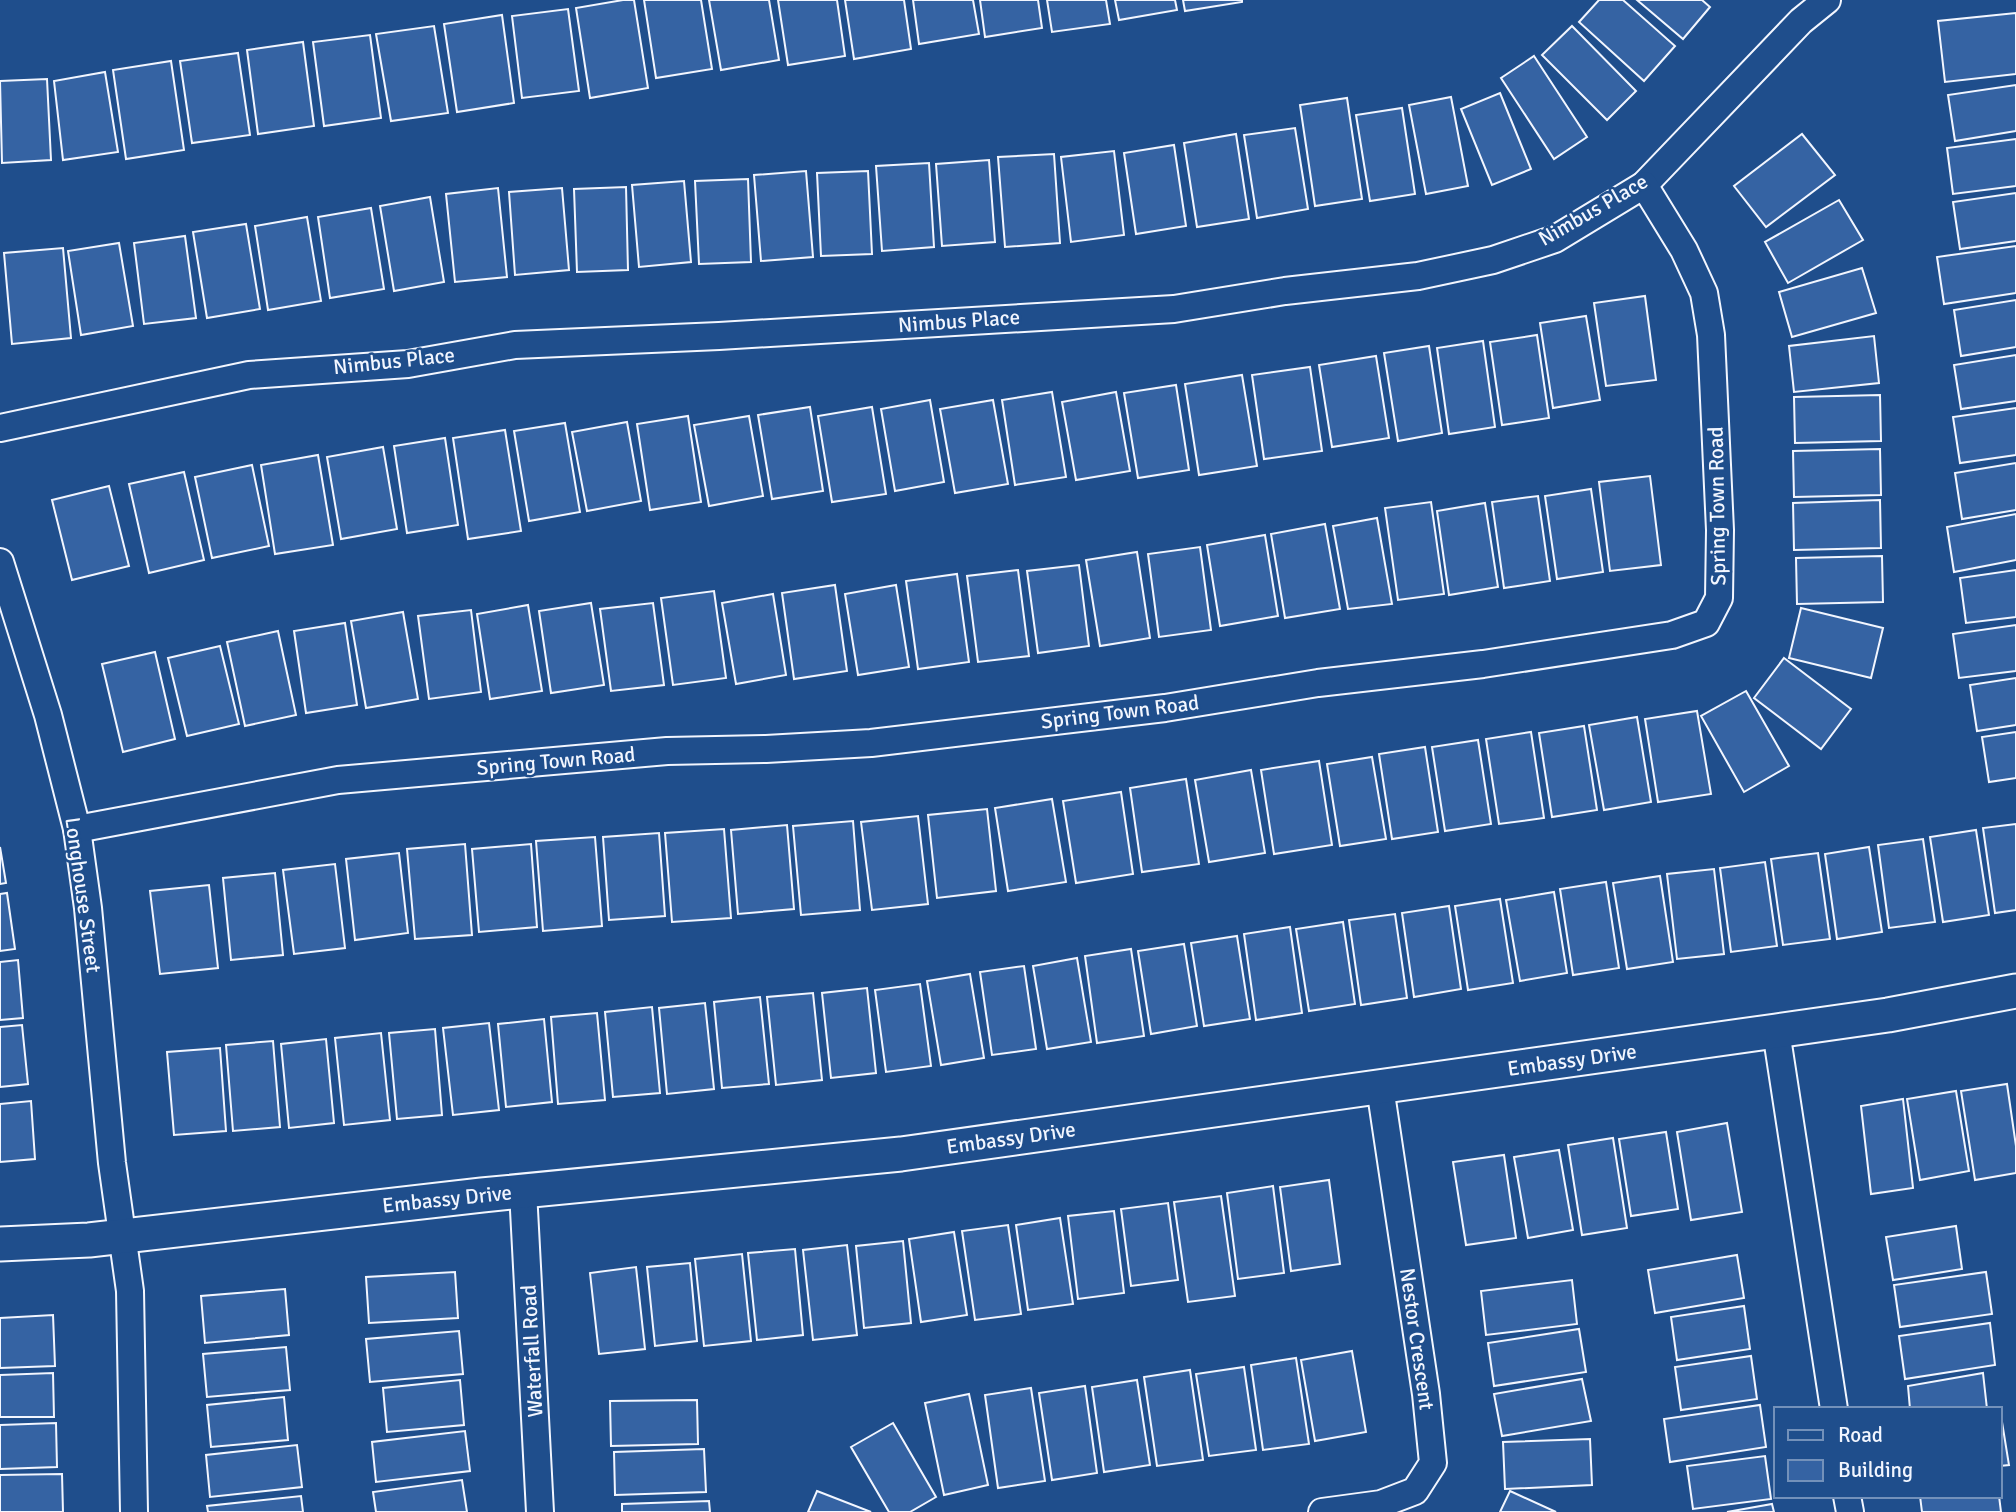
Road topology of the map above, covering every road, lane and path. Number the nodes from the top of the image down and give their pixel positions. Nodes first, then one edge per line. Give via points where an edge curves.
1 (1827, 0) edge
2 (1644, 185) junction
3 (0, 428) edge
4 (0, 562) edge
5 (77, 829) junction
6 (2016, 991) edge
7 (1776, 1031) junction
8 (1380, 1087) junction
9 (523, 1191) junction
10 (122, 1236) junction
11 (0, 1244) edge
12 (1834, 1407) edge
13 (134, 1512) edge
14 (540, 1512) edge
15 (1322, 1512) edge

1 - 2 street, Nimbus Place via 1801,20
2 - 3 street, Nimbus Place via 1555,239 1493,260 1418,276 1285,290 1174,309 515,345 408,363 249,375
2 - 5 street, Spring Town Road via 1684,250 1703,293 1711,335 1720,530 1718,598 1706,623 1672,635 1165,708 871,743 667,751 338,780
4 - 5 street, Longhouse Street via 48,715
5 - 10 street, Longhouse Street
6 - 7 street, Embassy Drive
7 - 8 street, Embassy Drive
7 - 12 street
8 - 9 street, Embassy Drive via 901,1154
8 - 15 street, Nestor Crescent via 1433,1463 1415,1492 1381,1504
9 - 10 street, Embassy Drive
9 - 14 street, Waterfall Road
10 - 11 street, Embassy Drive
10 - 13 street via 130,1291

